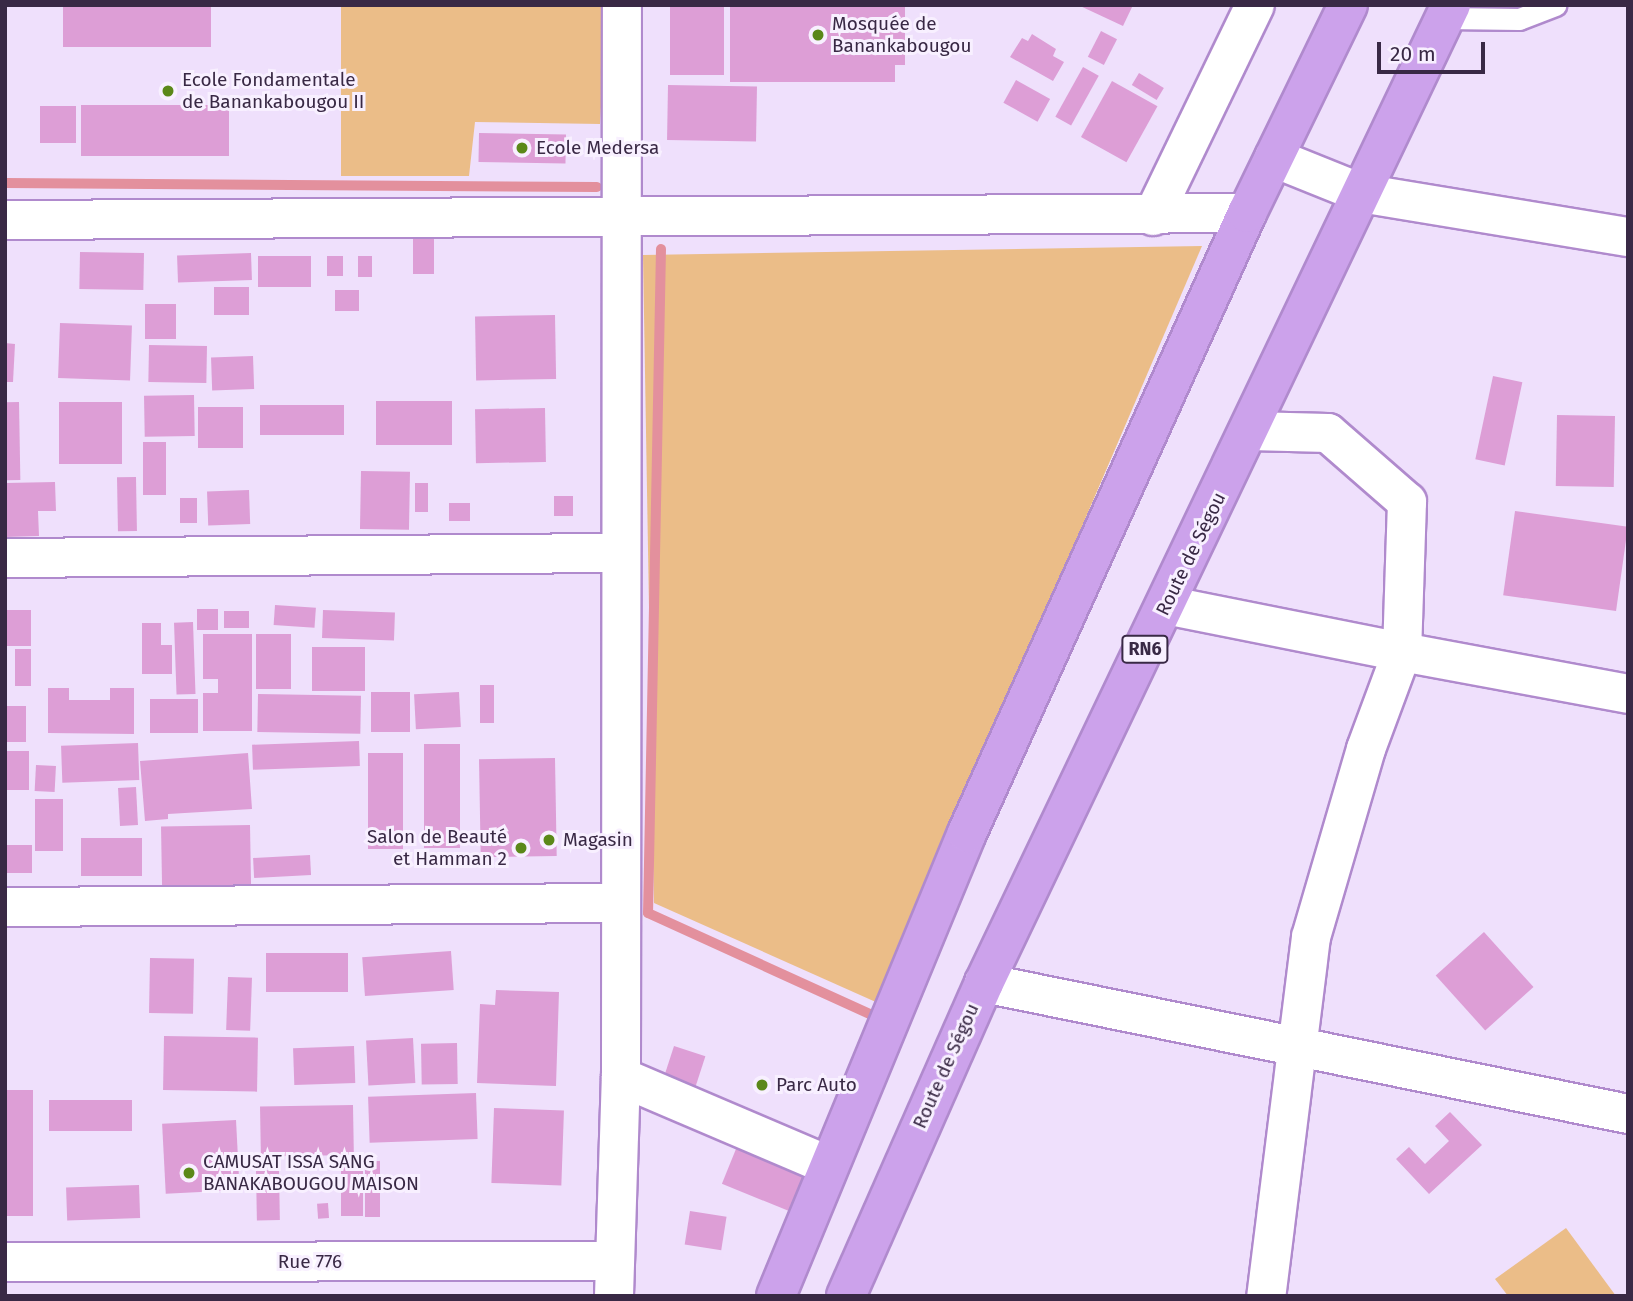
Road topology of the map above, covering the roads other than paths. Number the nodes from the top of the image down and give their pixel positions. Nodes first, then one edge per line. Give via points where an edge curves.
1 (622, 5) edge
2 (1255, 5) edge
3 (1348, 5) edge
4 (1555, 5) edge
5 (1448, 11) edge
6 (1274, 158) junction
7 (1361, 193) junction
8 (1247, 213) junction
9 (1153, 216) junction
10 (624, 218) junction
11 (5, 220) edge
12 (1628, 237) edge
13 (1250, 431) junction
14 (621, 553) junction
15 (5, 558) edge
16 (1166, 606) junction
17 (1402, 652) junction
18 (1628, 694) edge
19 (620, 903) junction
20 (5, 907) edge
21 (984, 983) junction
22 (1298, 1049) junction
23 (621, 1077) junction
24 (1628, 1114) edge
25 (827, 1165) junction
26 (5, 1262) edge
27 (614, 1278) edge
28 (776, 1296) edge
29 (846, 1296) edge
30 (1266, 1296) edge

1 - 10 street
2 - 9 street
3 - 6 highway
4 - 5 lane via 1520,19
5 - 7 highway, Route de Ségou / RN6
6 - 7 street
6 - 8 highway
7 - 12 street
7 - 13 highway, Route de Ségou / RN6
8 - 9 street
8 - 25 highway via 967,833
9 - 10 street
10 - 11 street
10 - 14 street
13 - 16 highway, Route de Ségou / RN6
13 - 17 street via 1328,433 1406,502
14 - 15 street
14 - 19 street
16 - 17 street
16 - 21 highway, Route de Ségou / RN6
17 - 18 street
17 - 22 street via 1366,749 1311,937
19 - 20 street
19 - 23 street
21 - 22 street
21 - 29 highway, Route de Ségou / RN6
22 - 24 street
22 - 30 street
23 - 25 street
23 - 27 street
25 - 28 highway
26 - 27 street, Rue 776

